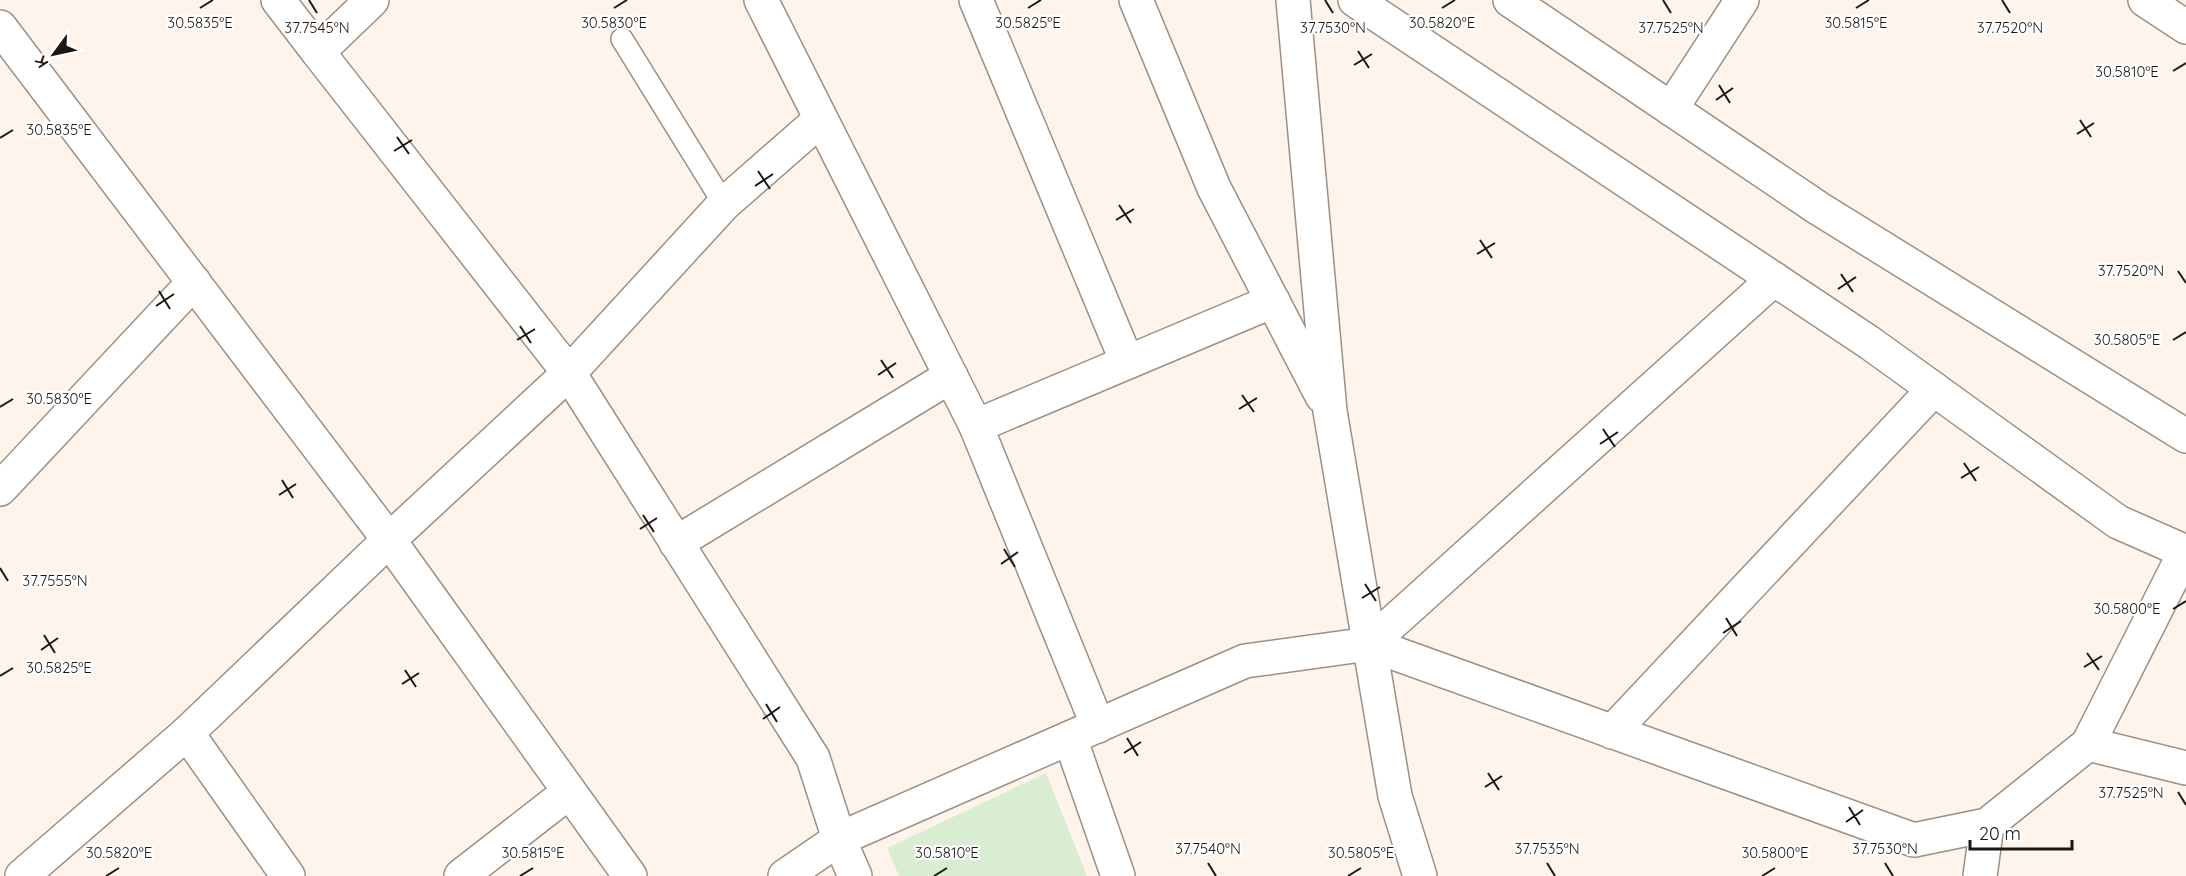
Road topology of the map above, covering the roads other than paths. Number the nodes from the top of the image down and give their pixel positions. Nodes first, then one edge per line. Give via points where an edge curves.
1 (278, 0) edge
2 (372, 0) edge
3 (761, 0) edge
4 (976, 0) edge
5 (1136, 0) edge
6 (1293, 0) edge
7 (1355, 0) edge
8 (1510, 0) edge
9 (1742, 0) edge
10 (2145, 0) edge
11 (0, 27) edge
12 (2186, 27) edge
13 (622, 39) dead end
14 (318, 52) junction
15 (1671, 109) junction
16 (820, 120) junction
17 (724, 204) junction
18 (1774, 279) junction
19 (194, 282) junction
20 (1273, 301) junction
21 (1127, 362) junction
22 (569, 373) junction
23 (951, 376) junction
24 (1934, 389) junction
25 (1330, 411) junction
26 (976, 426) junction
27 (2186, 436) edge
28 (0, 489) edge
29 (389, 540) junction
30 (676, 543) junction
31 (2186, 552) edge
32 (1369, 644) junction
33 (1084, 732) junction
34 (1612, 732) junction
35 (187, 733) junction
36 (2088, 744) junction
37 (2186, 768) edge
38 (569, 792) junction
39 (1987, 825) junction
40 (839, 839) junction
41 (22, 876) edge
42 (288, 876) edge
43 (461, 876) edge
44 (630, 876) edge
45 (785, 876) edge
46 (855, 876) edge
47 (1118, 876) edge
48 (1420, 876) edge
49 (1980, 876) edge

1 - 14 street
2 - 14 street
3 - 16 street
4 - 21 street
5 - 20 street via 1214,188
6 - 25 street
7 - 18 street
8 - 15 street
9 - 15 street
10 - 12 street
11 - 19 street
13 - 17 lane
14 - 22 street
15 - 27 street via 1818,208
16 - 17 street
16 - 23 street
17 - 22 street
18 - 24 street
18 - 32 street
19 - 28 street
19 - 29 street
20 - 21 street
20 - 25 street
21 - 26 street
22 - 29 street
22 - 30 street
23 - 26 street
23 - 30 street
24 - 31 street via 2118,522
24 - 34 street
25 - 32 street
26 - 33 street
29 - 35 street
29 - 38 street
30 - 40 street via 813,758
31 - 36 street
32 - 33 street via 1245,662
32 - 34 street
32 - 48 street via 1395,796
33 - 40 street
33 - 47 street
34 - 39 street via 1914,840
35 - 41 street
35 - 42 street
36 - 37 street
36 - 39 street
38 - 43 street
38 - 44 street
39 - 49 street
40 - 45 street
40 - 46 street

